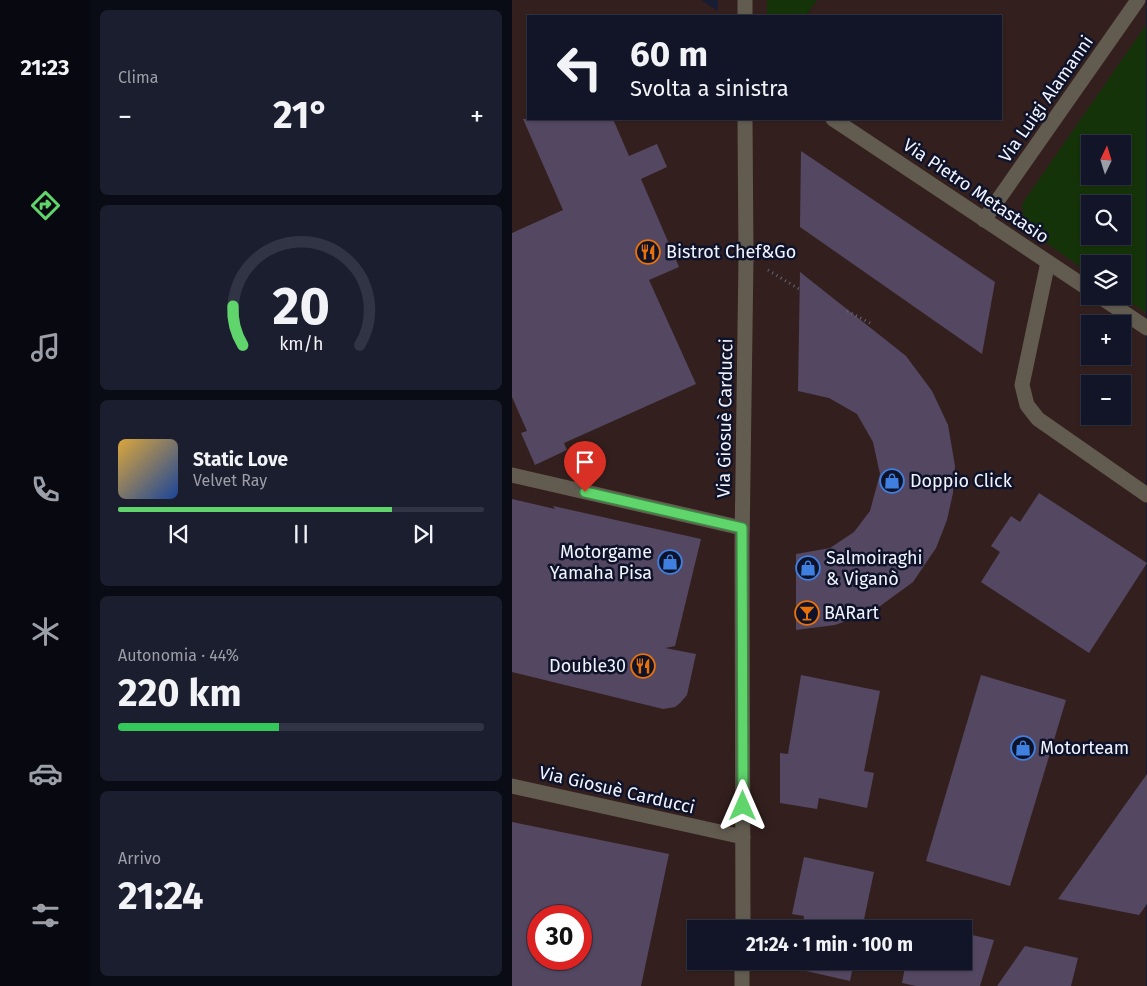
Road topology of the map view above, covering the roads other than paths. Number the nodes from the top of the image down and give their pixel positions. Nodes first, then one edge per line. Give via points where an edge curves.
1 (745, 0) edge
2 (1138, 0) edge
3 (745, 15) edge
4 (745, 120) edge
5 (834, 120) edge
6 (984, 220) junction
7 (1048, 262) junction
8 (1081, 284) edge
9 (1112, 305) edge
10 (1146, 328) edge
11 (512, 475) edge
12 (1146, 495) edge
13 (742, 528) junction
14 (512, 786) edge
15 (743, 838) junction
16 (743, 920) edge
17 (742, 970) edge
18 (742, 986) edge

1 - 3 street
2 - 6 street, Via Luigi Alamanni
4 - 13 street, Via Giosuè Carducci
5 - 6 street, Via Pietro Metastasio
6 - 7 street, Via Pietro Metastasio
7 - 8 street, Via Pietro Metastasio
7 - 12 street, Via Pietro Metastasio via 1022,385 1027,405 1038,419
9 - 10 street
11 - 13 street
13 - 15 street, Via Giosuè Carducci
14 - 15 street, Via Giosuè Carducci
15 - 16 street, Via Giosuè Carducci
17 - 18 street

